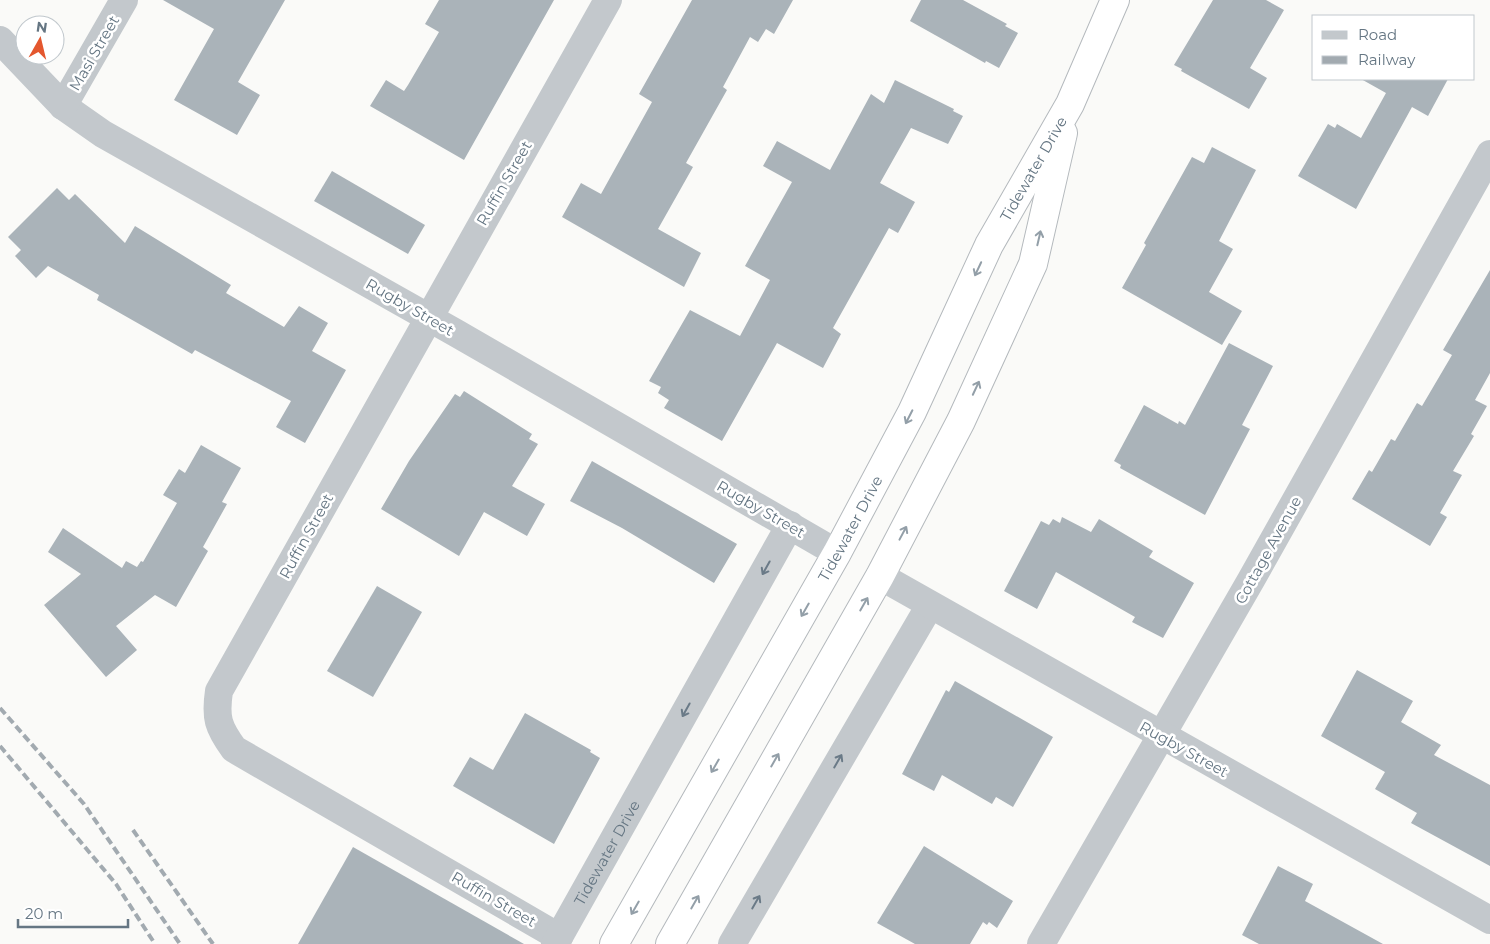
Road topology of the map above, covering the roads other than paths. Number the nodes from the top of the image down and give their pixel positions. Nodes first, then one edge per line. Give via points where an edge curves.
1 (124, 0) edge
2 (608, 0) edge
3 (1115, 0) edge
4 (0, 40) edge
5 (1070, 104) junction
6 (63, 106) junction
7 (1490, 154) edge
8 (428, 317) junction
9 (790, 525) junction
10 (838, 552) junction
11 (880, 576) junction
12 (930, 605) junction
13 (1161, 736) junction
14 (1490, 920) edge
15 (557, 940) edge
16 (614, 944) edge
17 (670, 944) edge
18 (732, 944) edge
19 (1041, 944) edge

1 - 6 street, Masi Street
2 - 8 street, Ruffin Street
3 - 5 highway, Tidewater Drive
4 - 6 street, Rugby Street
5 -> 10 highway, Tidewater Drive via 989,245 912,412
11 -> 5 highway, Tidewater Drive via 961,421 1033,264
6 - 8 street, Rugby Street via 103,134
7 - 13 street, Cottage Avenue
8 - 9 street, Rugby Street
8 - 15 street, Ruffin Street via 219,691 216,712 221,732 234,749
9 - 10 street, Rugby Street
9 -> 15 street, Tidewater Drive
10 -> 16 highway, Tidewater Drive
11 - 12 street, Rugby Street
17 -> 11 highway, Tidewater Drive
12 - 13 street, Rugby Street
18 -> 12 street
13 - 14 street, Rugby Street
13 - 19 street, Cottage Avenue

